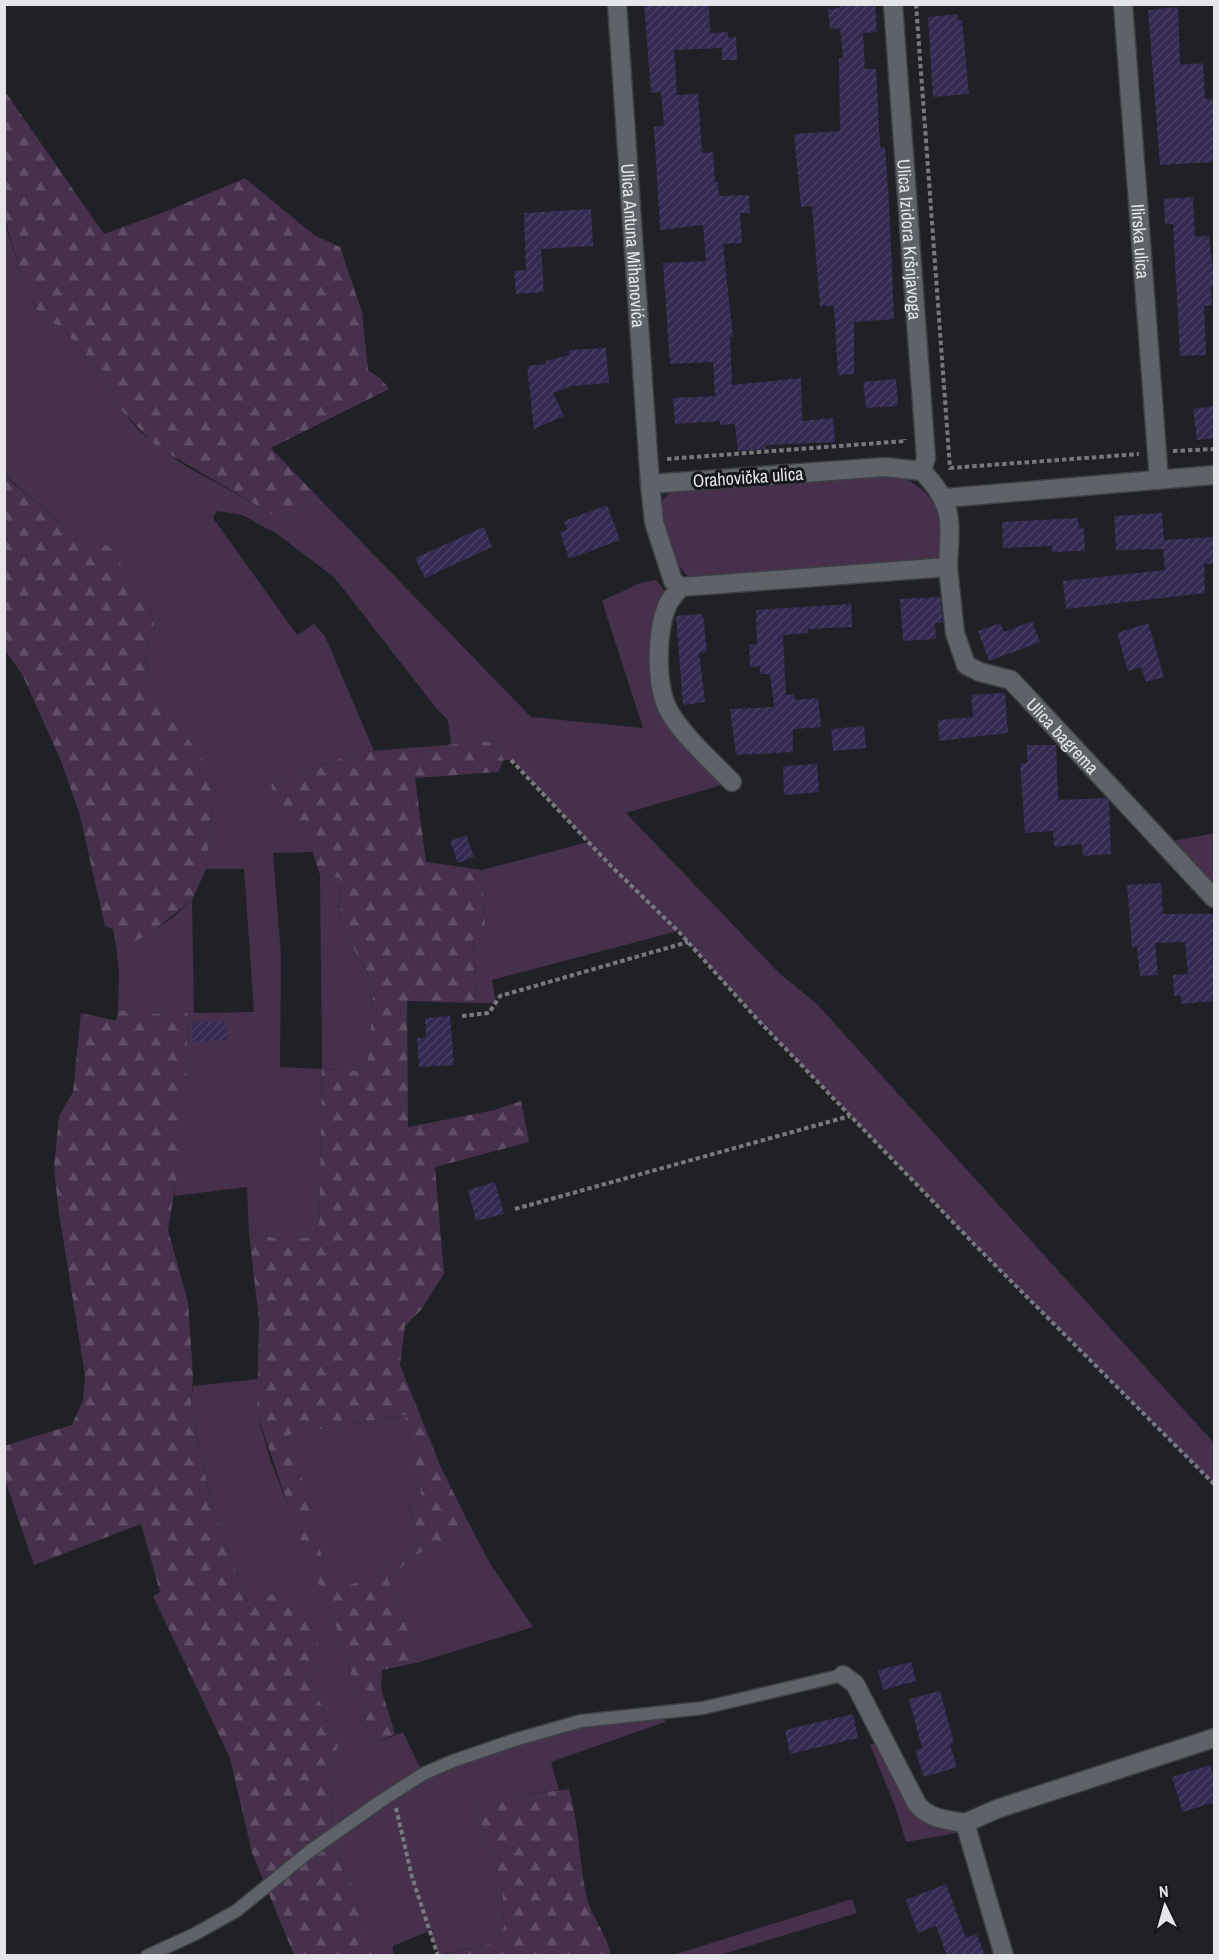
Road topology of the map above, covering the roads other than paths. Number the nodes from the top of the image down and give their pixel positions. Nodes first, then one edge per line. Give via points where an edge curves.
1 (617, 4) edge
2 (893, 4) edge
3 (1124, 4) edge
4 (922, 471) junction
5 (1215, 475) edge
6 (1159, 480) junction
7 (650, 484) junction
8 (945, 498) junction
9 (948, 567) junction
10 (681, 588) junction
11 (732, 782) dead end
12 (1215, 898) edge
13 (843, 1675) joint
14 (1215, 1738) edge
15 (965, 1823) junction
16 (147, 1956) edge
17 (1004, 1956) edge

1 - 7 street, Ulica Antuna Mihanovića
2 - 4 street, Ulica Izidora Kršnjavoga via 926,458
3 - 6 street, Ilirska ulica
4 - 7 street, Orahovička ulica via 885,467
4 - 8 street
5 - 6 street
6 - 8 street
7 - 10 street via 654,522 673,581
8 - 9 street
9 - 10 street
9 - 12 street, Ulica bagrema via 954,633 966,664 1011,680
10 - 11 street via 668,604 661,625 659,653 664,699 688,736
13 - 15 street via 855,1684 923,1812
13 - 16 lane via 704,1708 581,1721 453,1761 399,1789 310,1851 236,1911
14 - 15 street
15 - 17 street

